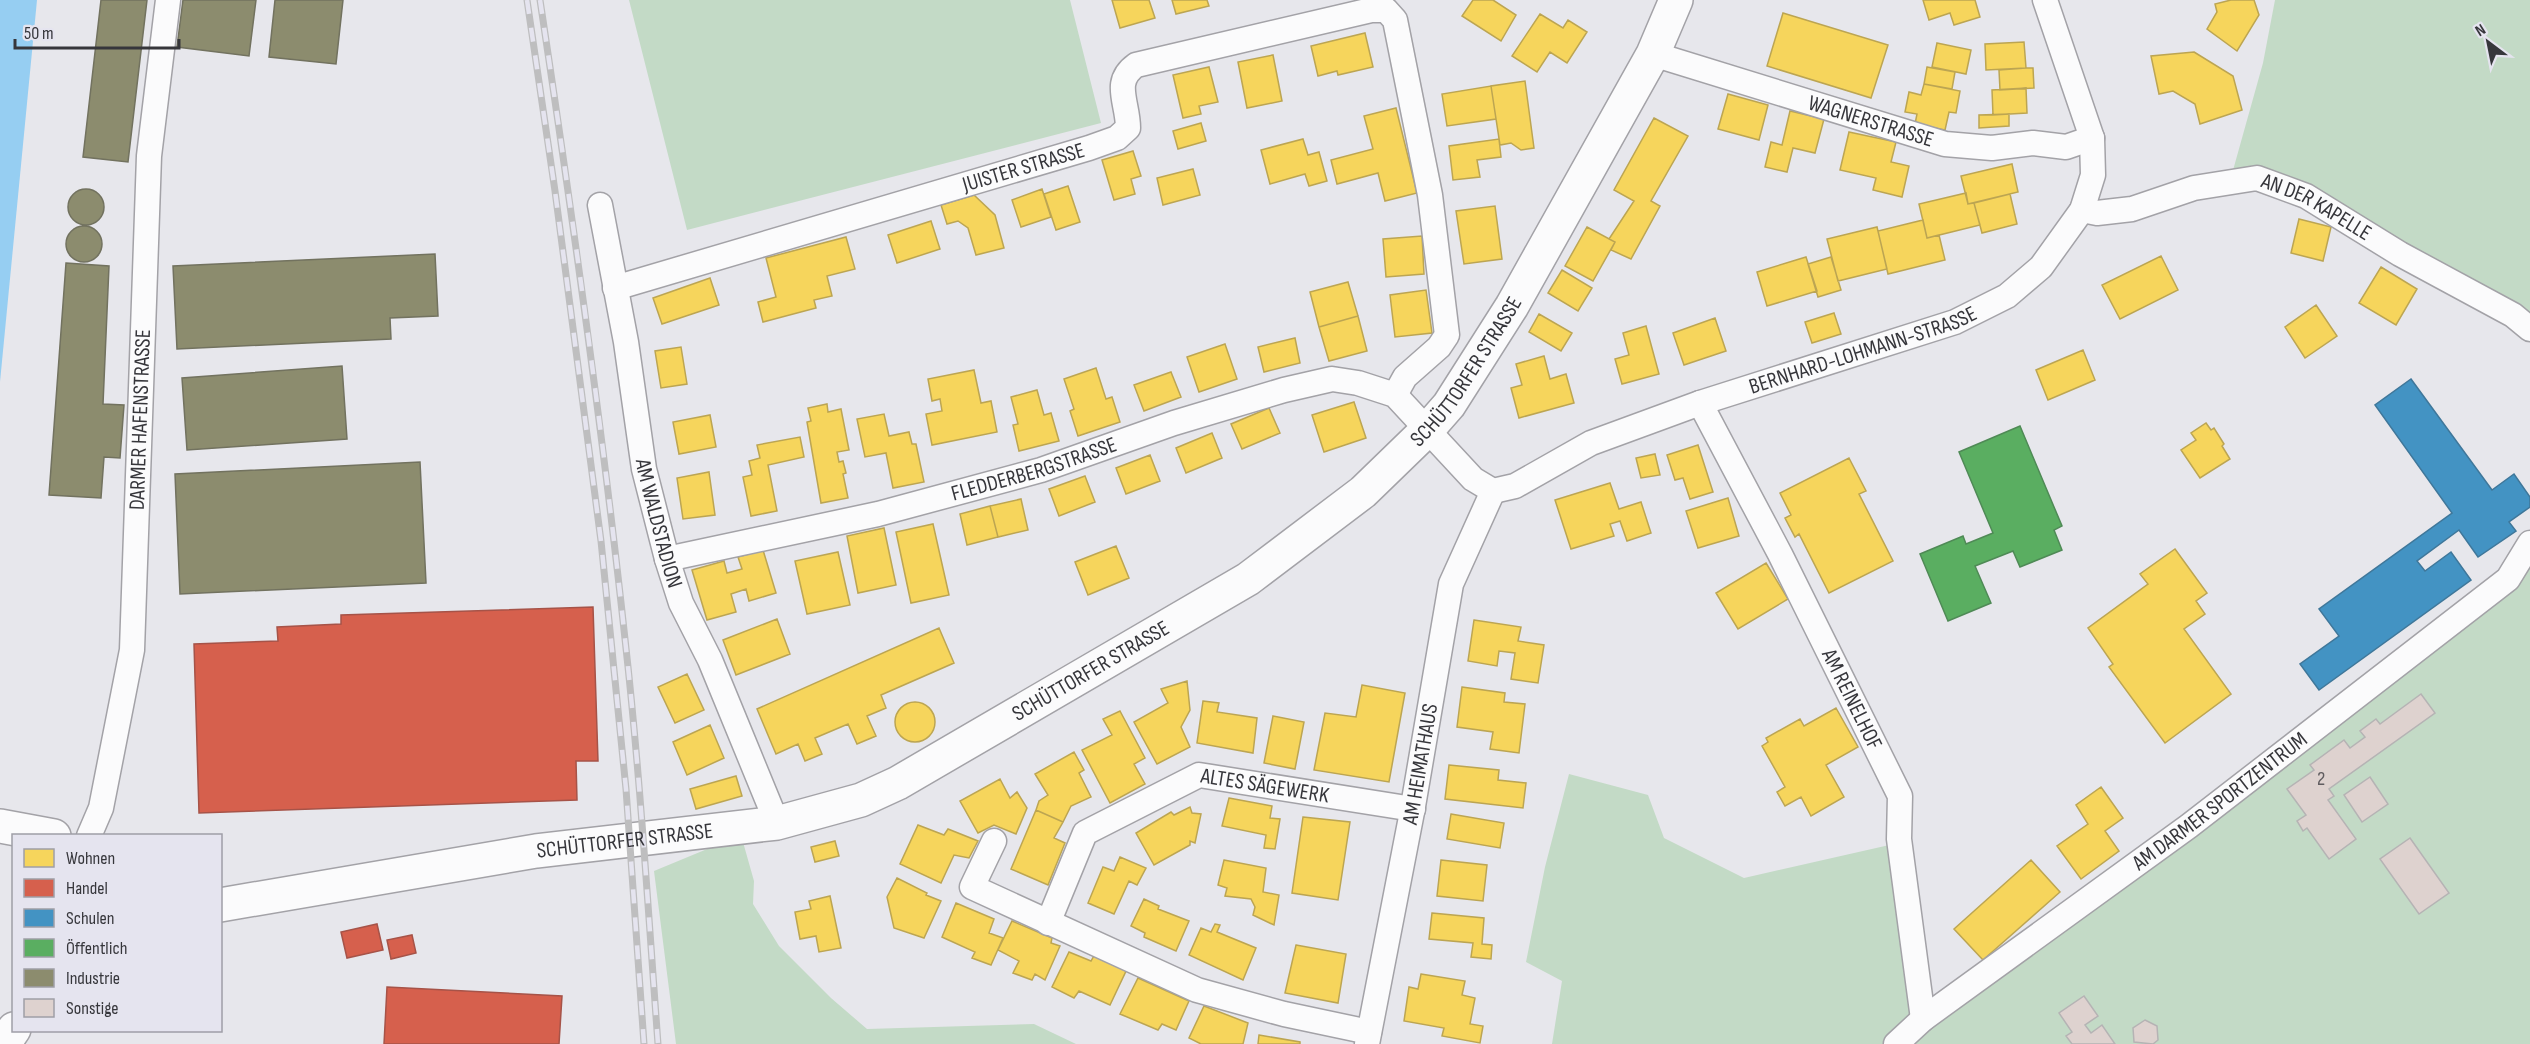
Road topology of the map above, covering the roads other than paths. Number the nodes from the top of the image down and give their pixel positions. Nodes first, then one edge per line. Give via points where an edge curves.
1 (168, 0) edge
2 (1676, 0) edge
3 (2045, 0) edge
4 (1370, 5) edge
5 (1653, 54) junction
6 (2092, 138) junction
7 (600, 205) dead end
8 (2082, 210) junction
9 (615, 288) junction
10 (2530, 329) edge
11 (1395, 395) junction
12 (1700, 404) junction
13 (1428, 429) junction
14 (1493, 491) junction
15 (2530, 543) edge
16 (667, 559) junction
17 (1413, 809) junction
18 (777, 823) junction
19 (0, 826) edge
20 (43, 834) edge
21 (90, 834) edge
22 (994, 841) dead end
23 (222, 905) edge
24 (1048, 923) junction
25 (1923, 1019) junction
26 (1368, 1038) edge
27 (1896, 1044) edge

1 - 21 street, DARMER HAFENSTRASSE via 149,156 132,650 101,808
2 - 5 main road, SCHÜTTORFER STRASSE
3 - 6 street, BERNHARD-LOHMANN-STRASSE
4 - 9 street, JUISTER STRASSE via 1136,65 1125,73 1122,84 1128,128 1117,138
4 - 11 street, JUISTER STRASSE via 1386,10 1395,20 1430,195 1447,335 1405,376
5 - 6 street, WAGNERSTRASSE via 1945,144 1992,148 2033,143 2066,147
5 - 13 main road, SCHÜTTORFER STRASSE via 1512,306 1449,405
6 - 8 street, BERNHARD-LOHMANN-STRASSE via 2092,175
7 - 9 street, AM WALDSTADION
8 - 10 street, AN DER KAPELLE via 2097,213 2132,209 2194,188 2257,178 2306,196 2400,254 2513,315
8 - 12 street, BERNHARD-LOHMANN-STRASSE via 2041,267 2007,296 1955,322
9 - 16 street, AM WALDSTADION via 644,469
11 - 13 street
11 - 16 street, FLEDDERBERGSTRASSE via 1332,379 1174,423 1041,470 878,514
12 - 14 street, BERNHARD-LOHMANN-STRASSE via 1591,443 1515,486
12 - 25 street, AM REINELHOF via 1900,796 1899,839
13 - 14 street via 1473,479
13 - 18 main road, SCHÜTTORFER STRASSE via 1363,492 1248,579 898,783 861,800
14 - 17 street, AM HEIMATHAUS via 1451,584
15 - 25 street, AM DARMER SPORTZENTRUM via 2508,579 2189,826
16 - 18 street, AM WALDSTADION via 681,603 723,690
17 - 24 street, ALTES SÄGEWERK via 1199,775 1085,833
17 - 26 street, AM HEIMATHAUS
18 - 23 main road, SCHÜTTORFER STRASSE via 537,851
19 - 20 main road
22 - 24 street via 972,886
24 - 26 street via 1197,990
25 - 27 street, AM DARMER SPORTZENTRUM

